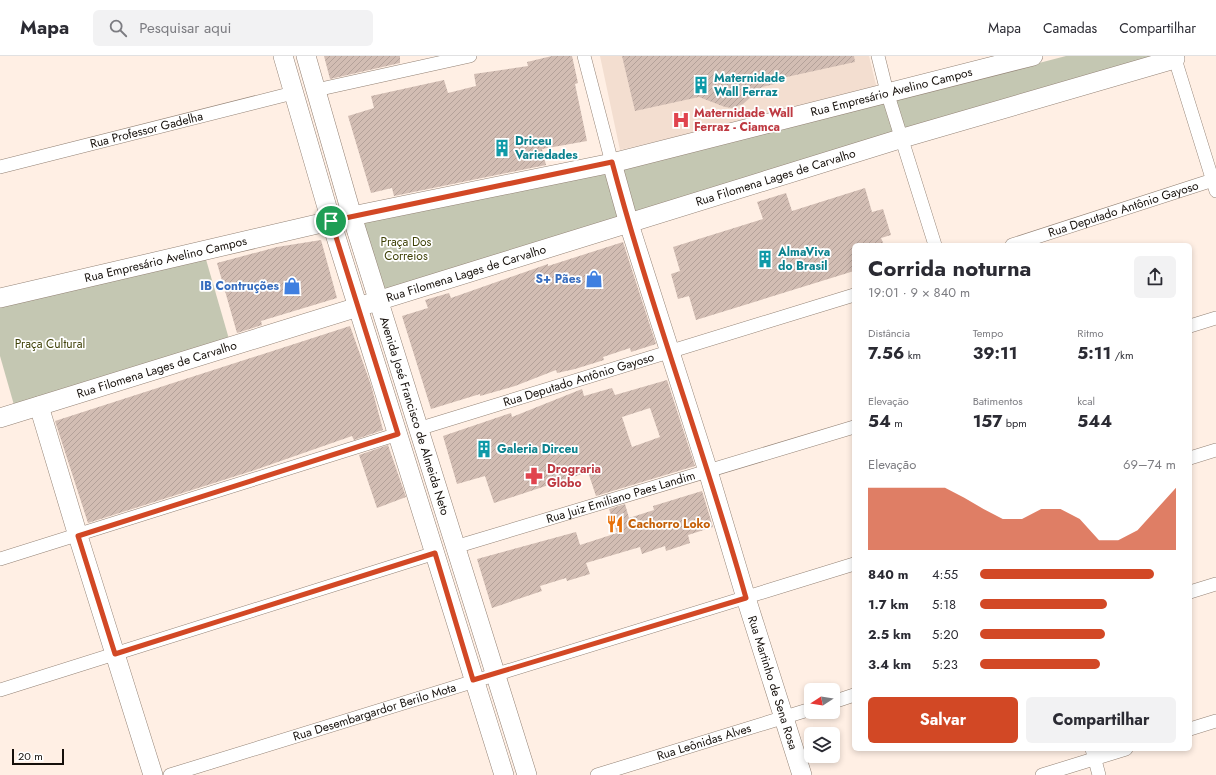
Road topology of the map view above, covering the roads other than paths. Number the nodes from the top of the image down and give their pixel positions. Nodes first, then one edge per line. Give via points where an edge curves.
1 (282, 56) edge
2 (306, 56) edge
3 (470, 56) edge
4 (584, 56) edge
5 (878, 56) edge
6 (1033, 56) edge
7 (1174, 58) edge
8 (316, 90) junction
9 (887, 92) junction
10 (293, 93) junction
11 (903, 138) junction
12 (612, 162) junction
13 (0, 168) edge
14 (1214, 186) edge
15 (352, 216) junction
16 (331, 221) junction
17 (629, 224) junction
18 (934, 243) edge
19 (1019, 243) edge
20 (852, 296) edge
21 (0, 298) edge
22 (379, 302) junction
23 (359, 308) junction
24 (1216, 318) edge
25 (1192, 325) edge
26 (670, 350) junction
27 (39, 406) junction
28 (0, 418) edge
29 (852, 428) edge
30 (418, 429) junction
31 (398, 434) junction
32 (1216, 450) edge
33 (1192, 457) edge
34 (708, 471) junction
35 (78, 536) junction
36 (455, 547) junction
37 (435, 553) junction
38 (0, 559) edge
39 (852, 565) edge
40 (1216, 584) edge
41 (1192, 591) edge
42 (746, 598) junction
43 (115, 654) junction
44 (495, 674) junction
45 (473, 680) junction
46 (0, 690) edge
47 (852, 696) edge
48 (840, 700) edge
49 (804, 711) edge
50 (785, 717) junction
51 (1216, 721) edge
52 (1192, 728) edge
53 (1113, 751) edge
54 (1093, 754) edge
55 (153, 775) edge
56 (170, 775) edge
57 (504, 775) edge
58 (526, 775) edge
59 (597, 775) edge
60 (802, 775) edge
61 (1042, 775) edge
62 (1100, 775) edge

1 - 10 street, Avenida José Francisco de Almeida Neto
2 - 8 street, Avenida José Francisco de Almeida Neto
3 - 8 street
4 - 12 street
5 - 9 street
6 - 9 street, Rua Empresário Avelino Campos
7 - 11 street, Rua Filomena Lages de Carvalho
7 - 14 street
8 - 15 street, Avenida José Francisco de Almeida Neto
9 - 11 street
9 - 12 street, Rua Empresário Avelino Campos
10 - 13 street, Rua Professor Gadelha
10 - 16 street, Avenida José Francisco de Almeida Neto
11 - 17 street, Rua Filomena Lages de Carvalho
11 - 18 street
12 - 15 street, Rua Empresário Avelino Campos
12 - 17 street, Rua Martinho de Sena Rosa
14 - 19 street, Rua Deputado Antônio Gayoso
15 - 16 street, Rua Empresário Avelino Campos
15 - 22 street, Avenida José Francisco de Almeida Neto
16 - 21 street, Rua Empresário Avelino Campos
16 - 23 street, Avenida José Francisco de Almeida Neto
17 - 22 street, Rua Filomena Lages de Carvalho
17 - 26 street, Rua Martinho de Sena Rosa
20 - 26 street, Rua Deputado Antônio Gayoso
22 - 23 street, Rua Filomena Lages de Carvalho
22 - 30 street, Avenida José Francisco de Almeida Neto
23 - 27 street, Rua Filomena Lages de Carvalho
23 - 31 street, Avenida José Francisco de Almeida Neto
24 - 25 street
26 - 30 street, Rua Deputado Antônio Gayoso
26 - 34 street, Rua Martinho de Sena Rosa
27 - 28 street, Rua Filomena Lages de Carvalho
27 - 35 street
29 - 34 street, Rua Juiz Emiliano Paes Landim
30 - 36 street, Avenida José Francisco de Almeida Neto
31 - 35 street
31 - 37 street, Avenida José Francisco de Almeida Neto
32 - 33 street
34 - 36 street, Rua Juiz Emiliano Paes Landim
34 - 42 street, Rua Martinho de Sena Rosa
35 - 38 street
35 - 43 street
36 - 44 street, Avenida José Francisco de Almeida Neto
37 - 43 street
37 - 45 street, Avenida José Francisco de Almeida Neto
39 - 42 street, Rua Desembargardor Berilo Mota
40 - 41 street
42 - 44 street, Rua Desembargardor Berilo Mota
42 - 50 street, Rua Martinho de Sena Rosa
43 - 46 street
43 - 55 street
44 - 45 street, Rua Desembargardor Berilo Mota
44 - 58 street, Avenida José Francisco de Almeida Neto
45 - 56 street, Rua Desembargardor Berilo Mota
45 - 57 street, Avenida José Francisco de Almeida Neto
47 - 48 street
49 - 50 street, Rua Leônidas Alves
50 - 59 street, Rua Leônidas Alves
50 - 60 street, Rua Martinho de Sena Rosa
51 - 52 street
53 - 54 street
54 - 61 street
54 - 62 street

